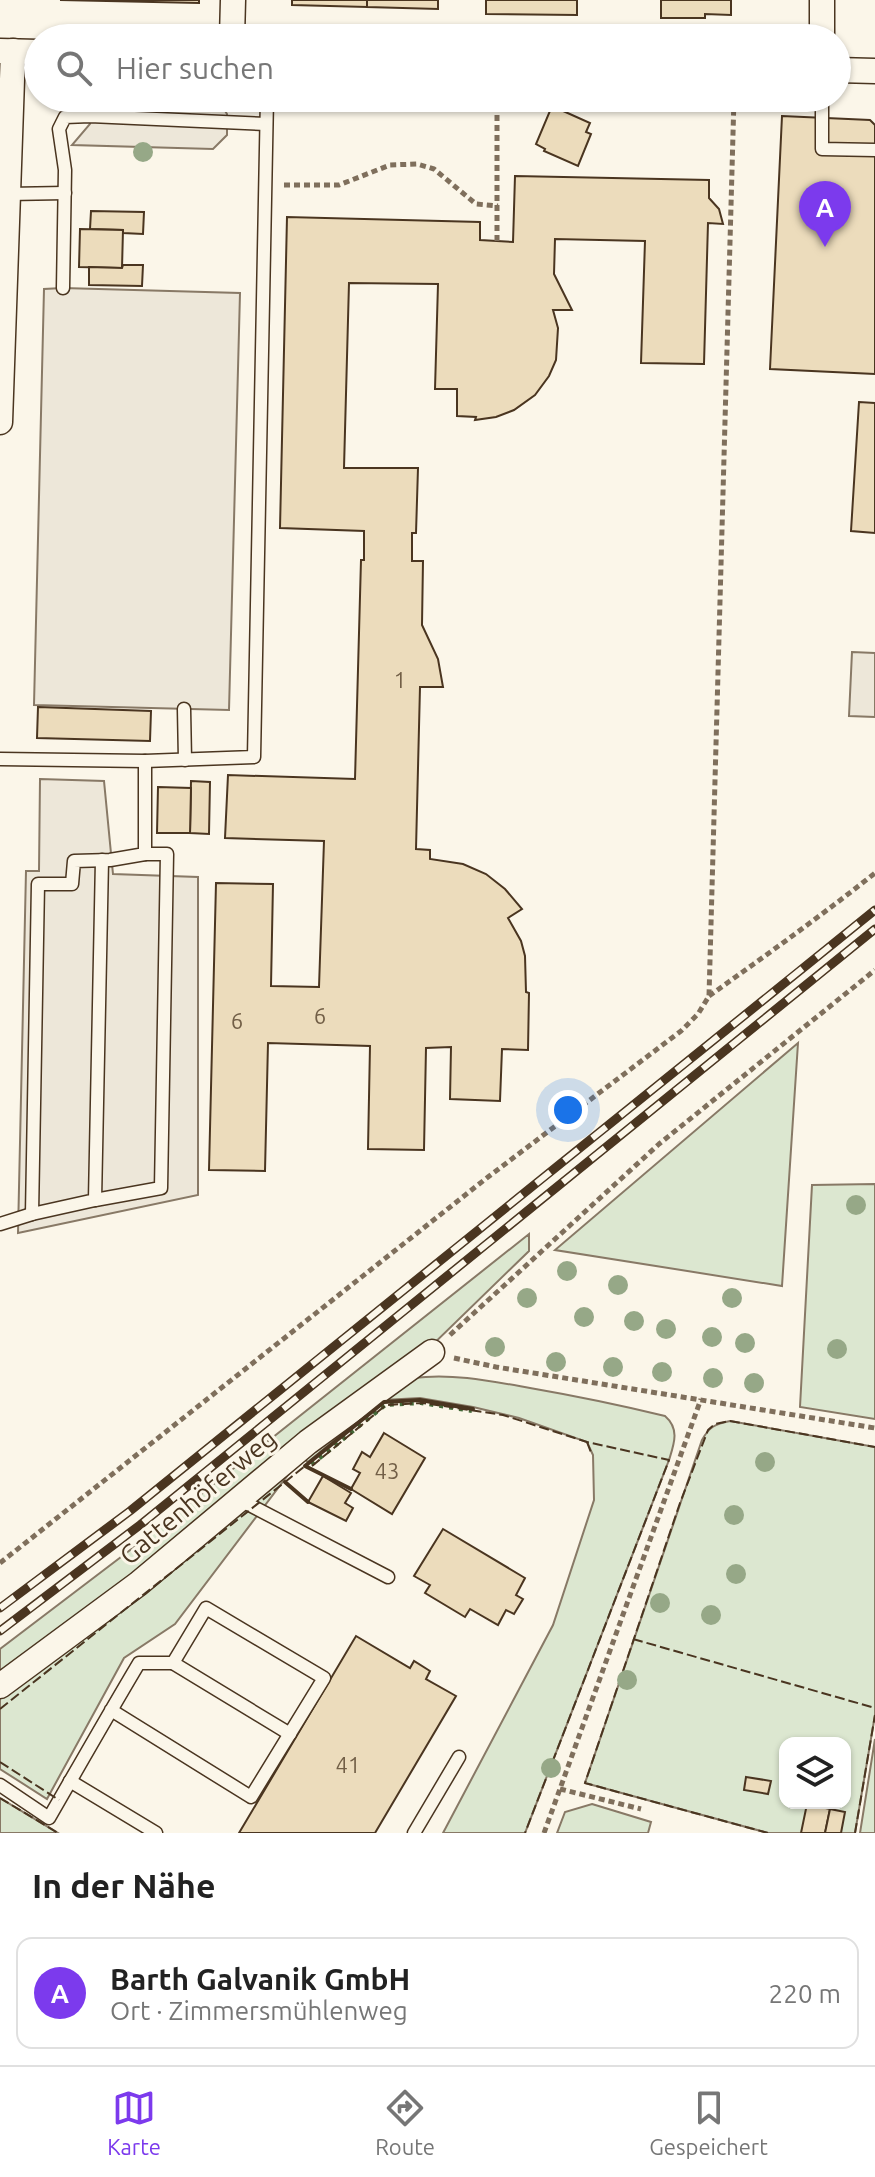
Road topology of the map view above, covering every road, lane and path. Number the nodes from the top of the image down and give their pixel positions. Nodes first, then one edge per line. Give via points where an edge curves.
1 (233, 0) edge
2 (822, 0) edge
3 (232, 24) edge
4 (822, 24) edge
5 (6, 51) edge
6 (851, 70) edge
7 (875, 71) edge
8 (266, 112) edge
9 (497, 112) edge
10 (734, 112) edge
11 (822, 112) edge
12 (266, 124) junction
13 (875, 150) edge
14 (264, 186) junction
15 (65, 193) junction
16 (8, 194) junction
17 (498, 206) junction
18 (497, 241) dead end
19 (63, 288) dead end
20 (1, 324) edge
21 (0, 422) edge
22 (184, 709) dead end
23 (0, 759) edge
24 (185, 760) junction
25 (145, 761) junction
26 (145, 854) junction
27 (102, 860) junction
28 (875, 873) edge
29 (875, 970) edge
30 (709, 996) junction
31 (95, 1200) junction
32 (32, 1214) junction
33 (0, 1224) edge
34 (432, 1352) junction
35 (701, 1399) junction
36 (875, 1428) edge
37 (240, 1500) junction
38 (0, 1563) edge
39 (388, 1577) dead end
40 (173, 1663) junction
41 (0, 1686) edge
42 (111, 1710) junction
43 (290, 1734) junction
44 (459, 1757) dead end
45 (70, 1781) junction
46 (0, 1785) edge
47 (560, 1789) junction
48 (641, 1809) dead end
49 (156, 1833) edge
50 (414, 1833) edge
51 (544, 1833) edge

1 - 3 street
2 - 4 street
5 - 16 street
6 - 7 street
8 - 12 lane
9 - 17 path
10 - 30 path
11 - 13 lane via 822,149
12 - 14 lane
12 - 15 lane via 65,117 59,129
14 - 17 path via 339,185 390,165 417,164 434,169 476,204
14 - 24 lane via 254,757
15 - 16 lane
15 - 19 lane
16 - 20 street
17 - 18 path
20 - 21 street
22 - 24 lane
23 - 25 lane
24 - 25 lane
25 - 26 lane
26 - 27 lane
26 - 31 lane via 167,854 161,1188
27 - 31 lane
27 - 32 lane via 74,861 72,884 38,884
28 - 30 path
29 - 34 path via 659,1144
30 - 38 path via 681,1031
31 - 32 lane
32 - 33 lane
34 - 35 path
34 - 37 street, Gattenhöferweg via 308,1442
35 - 36 path
35 - 47 path
37 - 39 lane
37 - 41 street, Gattenhöferweg
40 - 42 lane via 139,1663
40 - 43 lane
40 - 43 lane via 206,1608 324,1678
42 - 43 lane via 251,1797
42 - 45 lane
44 - 50 lane
45 - 46 lane via 49,1818
45 - 49 lane
47 - 48 path
47 - 51 path

